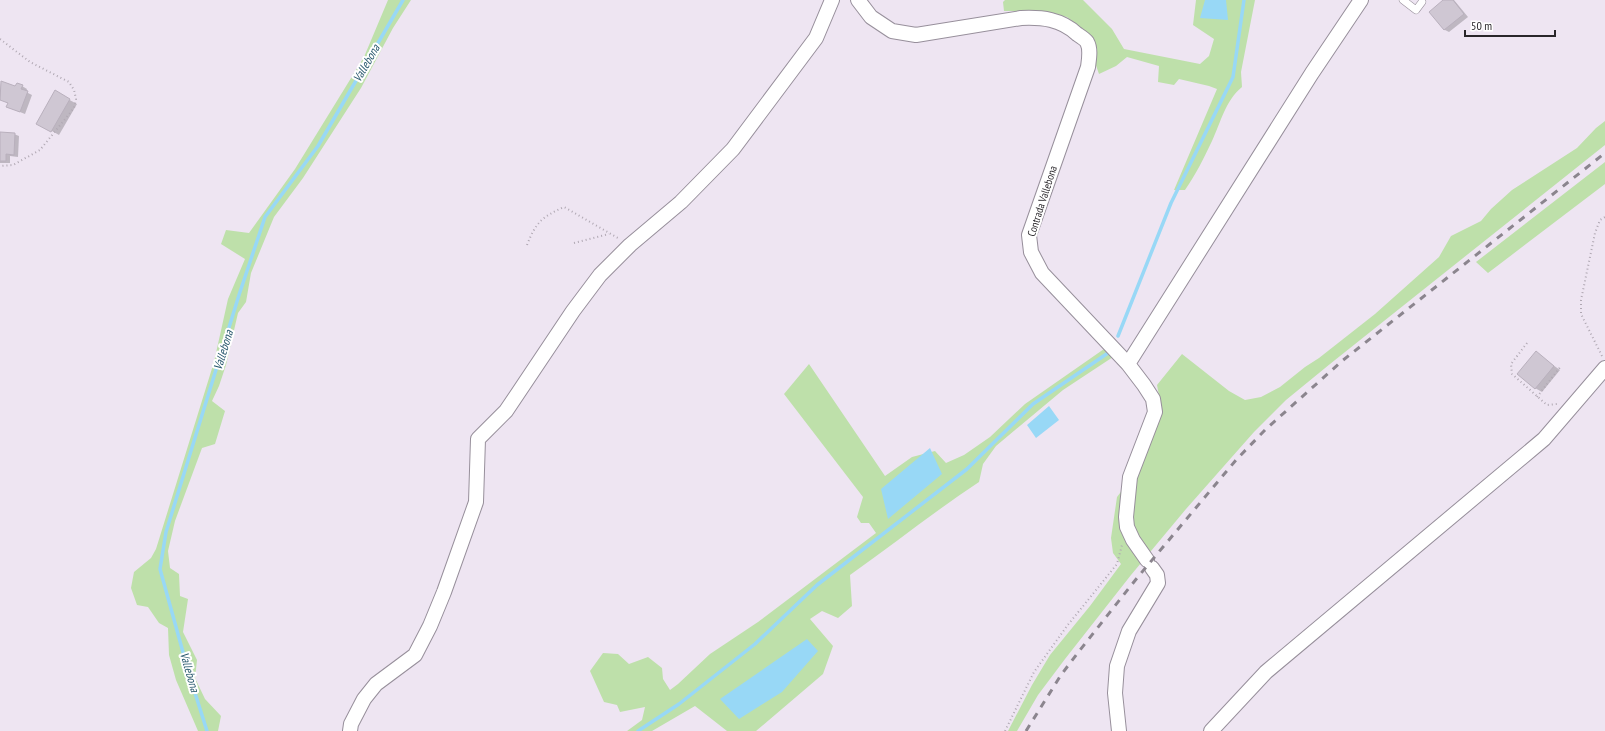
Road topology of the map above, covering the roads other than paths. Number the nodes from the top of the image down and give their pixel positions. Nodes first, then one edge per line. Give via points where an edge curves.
1 (832, 0) edge
2 (858, 0) edge
3 (1361, 0) edge
4 (1403, 0) edge
5 (1422, 2) dead end
6 (1128, 364) junction
7 (1605, 368) edge
8 (350, 731) edge
9 (1119, 731) edge
10 (1211, 731) edge

1 - 8 street via 816,38 733,149 681,202 630,244 600,275 506,411 478,440 476,502 430,626 415,655 376,684 364,699
2 - 6 street, Contrada Vallebona via 871,18 892,31 916,35 1038,17 1058,21 1086,42 1089,54 1088,67 1029,241 1031,252 1042,273
3 - 6 street
4 - 5 lane via 1416,10
6 - 9 street, Contrada Vallebona via 1153,399 1155,412 1130,477 1127,527 1157,575 1158,583 1129,631 1117,666 1115,693
7 - 10 street via 1544,439 1266,672

